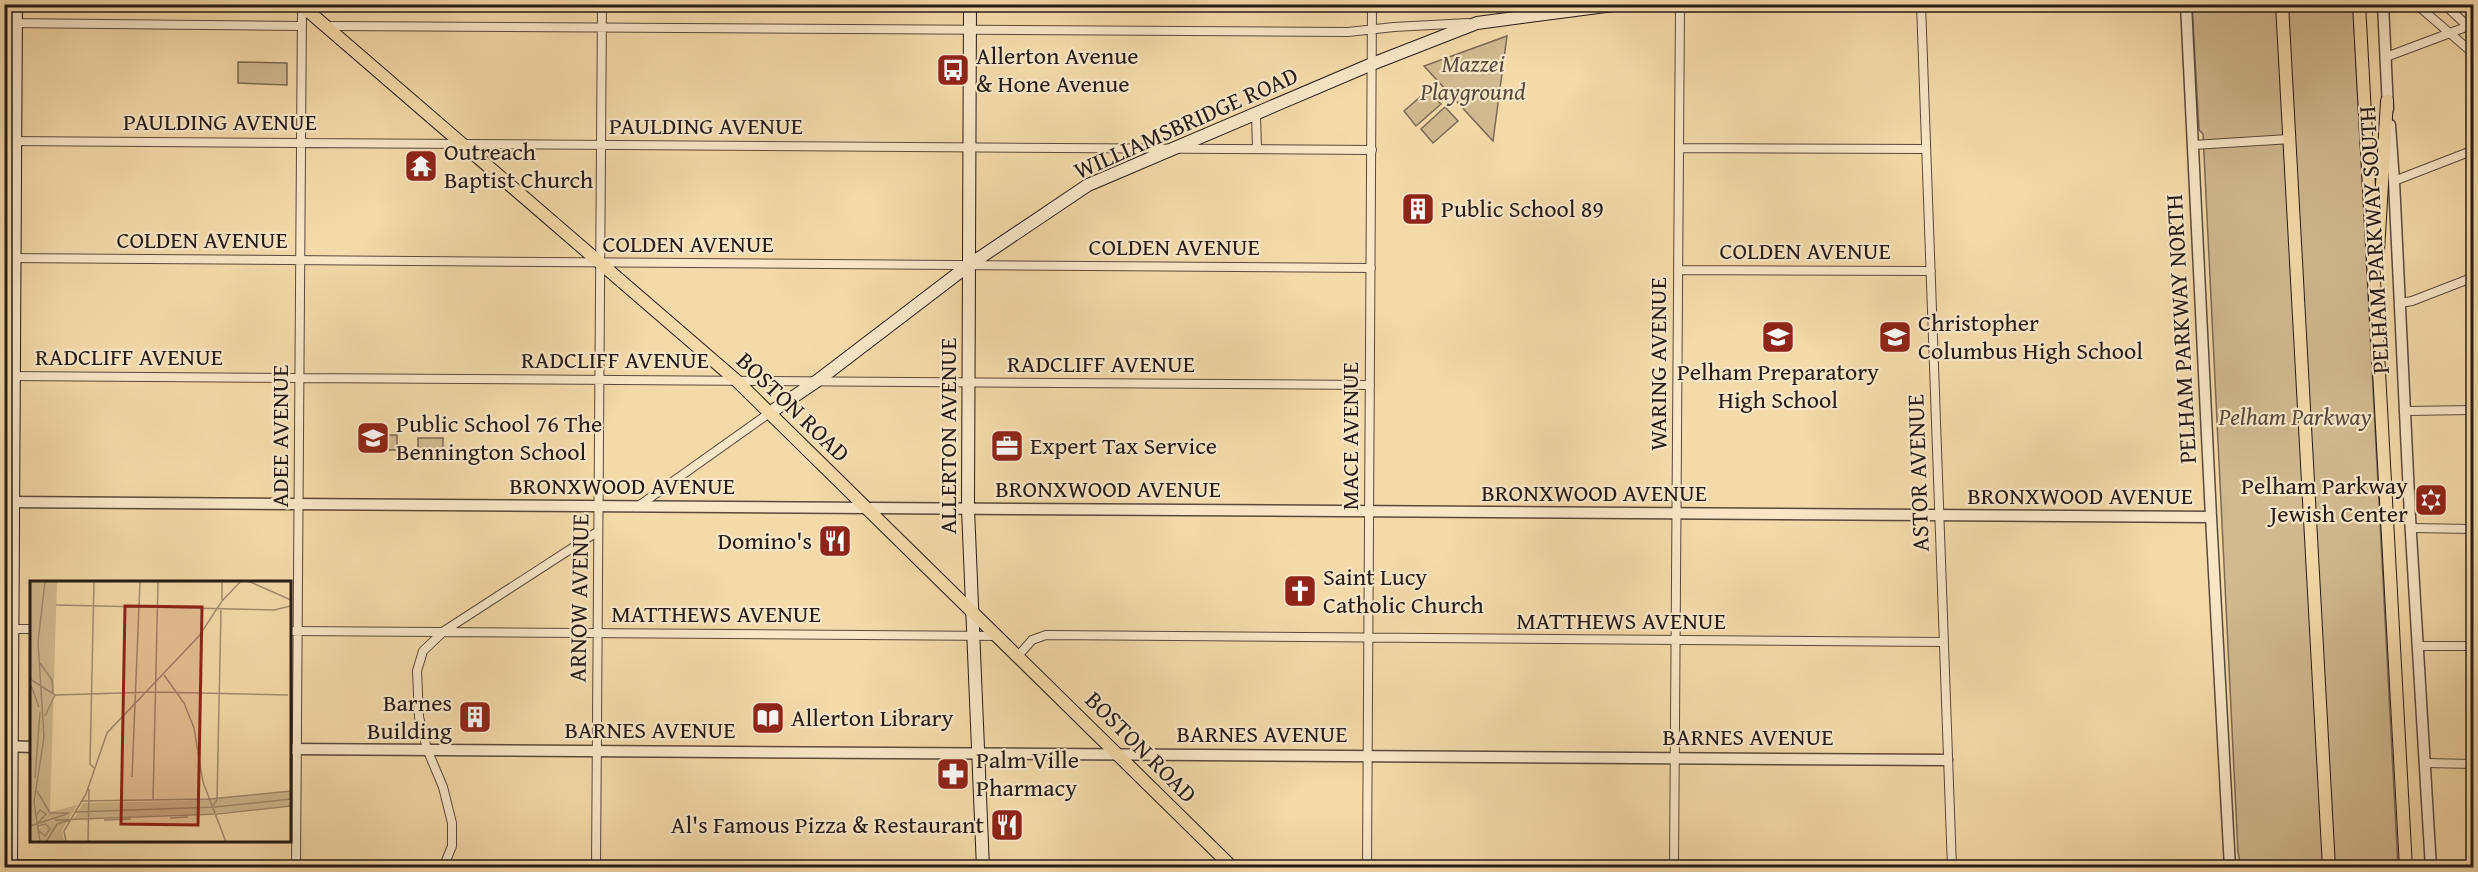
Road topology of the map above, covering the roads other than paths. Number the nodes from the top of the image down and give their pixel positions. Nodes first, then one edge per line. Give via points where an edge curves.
1 (16, 4) edge
2 (602, 4) edge
3 (970, 4) edge
4 (1372, 4) edge
5 (1621, 4) edge
6 (1680, 4) edge
7 (1921, 4) edge
8 (2186, 4) edge
9 (2282, 4) edge
10 (2359, 4) edge
11 (2383, 4) edge
12 (2416, 4) edge
13 (2444, 4) edge
14 (301, 5) edge
15 (10, 23) edge
16 (1477, 23) junction
17 (302, 26) junction
18 (327, 26) junction
19 (602, 27) junction
20 (2472, 27) edge
21 (970, 29) junction
22 (1372, 30) junction
23 (2451, 33) junction
24 (2474, 54) edge
25 (2386, 57) junction
26 (1372, 64) junction
27 (2387, 101) junction
28 (1256, 114) junction
29 (2290, 139) junction
30 (10, 141) edge
31 (301, 142) junction
32 (463, 143) junction
33 (601, 145) junction
34 (2193, 145) junction
35 (969, 147) junction
36 (1174, 148) junction
37 (1679, 148) junction
38 (1257, 149) junction
39 (1926, 149) junction
40 (1372, 150) junction
41 (2474, 150) edge
42 (2394, 181) junction
43 (10, 258) edge
44 (301, 260) junction
45 (601, 263) junction
46 (969, 265) junction
47 (1371, 268) junction
48 (1678, 270) junction
49 (1930, 271) junction
50 (2474, 277) edge
51 (2374, 288) junction
52 (2400, 303) junction
53 (9, 376) edge
54 (300, 378) junction
55 (600, 380) junction
56 (737, 381) junction
57 (817, 381) junction
58 (968, 382) junction
59 (1370, 385) junction
60 (2474, 405) edge
61 (2460, 410) junction
62 (2474, 410) edge
63 (2405, 411) junction
64 (771, 412) junction
65 (9, 502) edge
66 (299, 504) junction
67 (599, 507) junction
68 (637, 507) junction
69 (867, 508) junction
70 (968, 509) junction
71 (1369, 512) junction
72 (1676, 514) junction
73 (1940, 516) junction
74 (2211, 517) junction
75 (2410, 528) junction
76 (2474, 529) edge
77 (597, 532) junction
78 (972, 609) junction
79 (12, 629) junction
80 (30, 629) edge
81 (294, 631) edge
82 (444, 631) junction
83 (597, 633) junction
84 (973, 636) junction
85 (998, 636) junction
86 (1368, 638) junction
87 (1676, 640) junction
88 (1943, 642) junction
89 (2417, 646) junction
90 (2474, 646) edge
91 (1018, 655) junction
92 (8, 746) edge
93 (30, 747) edge
94 (293, 749) edge
95 (427, 750) junction
96 (597, 751) junction
97 (978, 754) junction
98 (1119, 754) junction
99 (1367, 756) junction
100 (1675, 758) junction
101 (1947, 760) junction
102 (2425, 763) junction
103 (2474, 764) edge
104 (9, 865) edge
105 (296, 867) edge
106 (443, 867) edge
107 (460, 867) edge
108 (596, 867) edge
109 (983, 867) edge
110 (1233, 867) edge
111 (1367, 867) edge
112 (1674, 867) edge
113 (1952, 867) edge
114 (2230, 867) edge
115 (2329, 867) edge
116 (2406, 867) edge
117 (2431, 867) edge

1 - 15 main road
2 - 19 street, ARNOW AVENUE
3 - 21 main road, ALLERTON AVENUE
4 - 22 street, MACE AVENUE
5 - 16 main road, WILLIAMSBRIDGE ROAD
6 - 37 street, WARING AVENUE
7 - 39 street, ASTOR AVENUE
8 - 34 street, PELHAM PARKWAY NORTH
9 - 29 main road
10 - 51 main road
11 - 25 street, PELHAM PARKWAY SOUTH
12 - 23 street
13 - 20 street
14 - 17 street, ADEE AVENUE
14 - 18 main road, BOSTON ROAD
15 - 17 street
15 - 30 main road
16 - 22 street
16 - 26 main road, WILLIAMSBRIDGE ROAD
17 - 31 street, ADEE AVENUE
18 - 19 street
18 - 32 main road, BOSTON ROAD
19 - 21 street
19 - 33 street, ARNOW AVENUE
20 - 23 street
21 - 22 street
21 - 35 main road, ALLERTON AVENUE
22 - 26 street, MACE AVENUE
23 - 24 street
23 - 25 street
25 - 27 street, PELHAM PARKWAY SOUTH
26 - 28 main road, WILLIAMSBRIDGE ROAD
26 - 40 street, MACE AVENUE
27 - 42 street, PELHAM PARKWAY SOUTH
27 - 51 main road
28 - 36 main road, WILLIAMSBRIDGE ROAD
28 - 38 street
29 - 34 street
29 - 115 main road
30 - 31 street, PAULDING AVENUE
30 - 43 main road
31 - 32 street, PAULDING AVENUE
31 - 44 street, ADEE AVENUE
32 - 33 street, PAULDING AVENUE
32 - 45 main road, BOSTON ROAD
33 - 35 street, PAULDING AVENUE
33 - 45 street, ARNOW AVENUE
34 - 74 street, PELHAM PARKWAY NORTH
35 - 36 street, PAULDING AVENUE
35 - 46 main road, ALLERTON AVENUE
36 - 38 street, PAULDING AVENUE
36 - 46 main road, WILLIAMSBRIDGE ROAD via 1088,185
37 - 39 street
37 - 48 street, WARING AVENUE
38 - 40 street, PAULDING AVENUE
39 - 49 street, ASTOR AVENUE
40 - 47 street, MACE AVENUE
41 - 42 street
42 - 52 street, PELHAM PARKWAY SOUTH
43 - 44 street, COLDEN AVENUE
43 - 53 main road
44 - 45 street, COLDEN AVENUE
44 - 54 street, ADEE AVENUE
45 - 46 street, COLDEN AVENUE
45 - 55 street, ARNOW AVENUE
45 - 56 main road, BOSTON ROAD
46 - 47 street, COLDEN AVENUE
46 - 57 main road, WILLIAMSBRIDGE ROAD
46 - 58 main road, ALLERTON AVENUE
47 - 59 street, MACE AVENUE
48 - 49 street, COLDEN AVENUE
48 - 72 street, WARING AVENUE
49 - 73 street, ASTOR AVENUE
50 - 52 street
51 - 116 main road
52 - 63 street, PELHAM PARKWAY SOUTH
53 - 54 street, RADCLIFF AVENUE
53 - 65 main road
54 - 55 street, RADCLIFF AVENUE
54 - 66 street, ADEE AVENUE
55 - 56 street, RADCLIFF AVENUE
55 - 67 street, ARNOW AVENUE
56 - 57 street, RADCLIFF AVENUE
56 - 64 main road, BOSTON ROAD
57 - 58 street, RADCLIFF AVENUE
57 - 64 main road, WILLIAMSBRIDGE ROAD
58 - 59 street, RADCLIFF AVENUE
58 - 70 main road, ALLERTON AVENUE
59 - 71 street, MACE AVENUE
60 - 61 street
61 - 62 street
61 - 63 street
63 - 75 street, PELHAM PARKWAY SOUTH
64 - 68 street, WILLIAMSBRIDGE ROAD
64 - 69 main road, BOSTON ROAD
65 - 66 street, BRONXWOOD AVENUE
65 - 79 main road
66 - 67 street, BRONXWOOD AVENUE
66 - 81 street, ADEE AVENUE
67 - 68 street, BRONXWOOD AVENUE
67 - 77 street, ARNOW AVENUE
68 - 69 street, BRONXWOOD AVENUE
69 - 70 street, BRONXWOOD AVENUE
69 - 78 main road, BOSTON ROAD
70 - 71 street, BRONXWOOD AVENUE
70 - 78 main road, ALLERTON AVENUE
71 - 72 street, BRONXWOOD AVENUE
71 - 86 street, MACE AVENUE
72 - 73 street, BRONXWOOD AVENUE
72 - 87 street, WARING AVENUE
73 - 74 street, BRONXWOOD AVENUE
73 - 88 street, ASTOR AVENUE
74 - 114 street, PELHAM PARKWAY NORTH
75 - 76 street
75 - 89 street, PELHAM PARKWAY SOUTH
77 - 82 street
77 - 83 street, ARNOW AVENUE
78 - 84 main road, ALLERTON AVENUE
78 - 85 main road, BOSTON ROAD
79 - 80 street
79 - 92 main road
81 - 82 street, MATTHEWS AVENUE
81 - 94 street, ADEE AVENUE
82 - 83 street, MATTHEWS AVENUE
82 - 95 street via 423,651 417,671 419,717
83 - 84 street, MATTHEWS AVENUE
83 - 96 street, ARNOW AVENUE
84 - 85 street, MATTHEWS AVENUE
84 - 97 main road, ALLERTON AVENUE
85 - 91 main road, BOSTON ROAD
86 - 87 street, MATTHEWS AVENUE
86 - 91 street, MATTHEWS AVENUE via 1046,635 1032,640
86 - 99 street, MACE AVENUE
87 - 88 street, MATTHEWS AVENUE
87 - 100 street, WARING AVENUE
88 - 101 street, ASTOR AVENUE
89 - 90 street
89 - 102 street, PELHAM PARKWAY SOUTH
91 - 98 main road, BOSTON ROAD
92 - 93 street
92 - 104 main road
94 - 95 street, BARNES AVENUE
94 - 105 street, ADEE AVENUE
95 - 96 street, BARNES AVENUE
95 - 106 street via 443,787 452,823 452,846
96 - 97 street, BARNES AVENUE
96 - 108 street, ARNOW AVENUE
97 - 98 street, BARNES AVENUE
97 - 109 main road, ALLERTON AVENUE
98 - 99 street, BARNES AVENUE
98 - 110 main road, BOSTON ROAD
99 - 100 street, BARNES AVENUE
99 - 111 street, MACE AVENUE
100 - 101 street, BARNES AVENUE
100 - 112 street, WARING AVENUE
101 - 113 street, ASTOR AVENUE
102 - 103 street
102 - 117 street, PELHAM PARKWAY SOUTH
104 - 105 street
105 - 106 street
106 - 107 street

